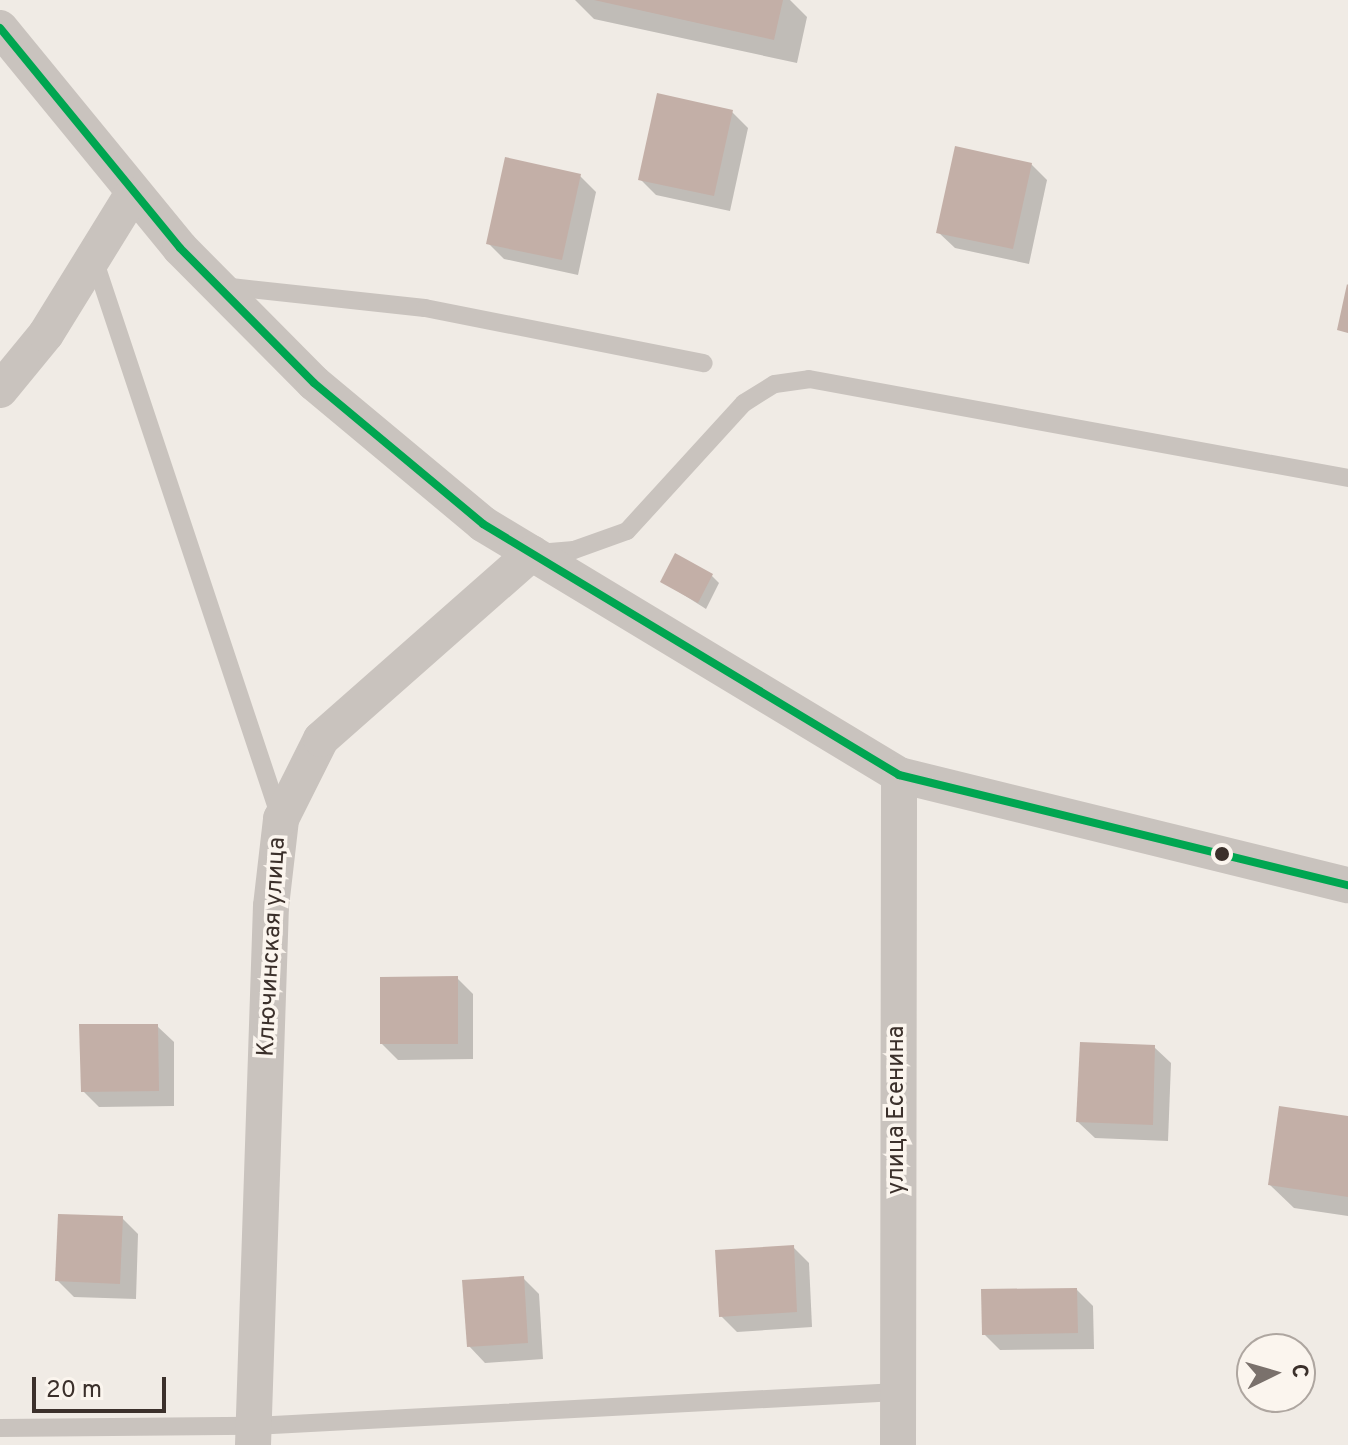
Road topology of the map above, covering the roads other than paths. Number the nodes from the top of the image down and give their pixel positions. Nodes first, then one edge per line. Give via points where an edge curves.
1 (0, 28) edge
2 (132, 195) junction
3 (94, 259) junction
4 (218, 286) junction
5 (704, 363) dead end
6 (0, 390) edge
7 (1348, 478) edge
8 (532, 553) junction
9 (899, 775) junction
10 (281, 819) junction
11 (1348, 885) edge
12 (897, 1392) junction
13 (0, 1428) edge
14 (253, 1436) edge
15 (898, 1445) edge

1 - 2 street
2 - 3 street
2 - 4 street
3 - 6 street via 46,334
3 - 10 lane
4 - 5 lane via 425,308
4 - 8 street via 314,383 483,524
7 - 8 lane via 809,379 775,384 744,403 627,531 574,550
8 - 9 street
8 - 10 street, Ключинская улица via 321,739
9 - 11 street
9 - 12 street, улица Есенина
10 - 14 street, Ключинская улица via 271,906
12 - 14 lane
12 - 15 street, улица Есенина
13 - 14 lane

